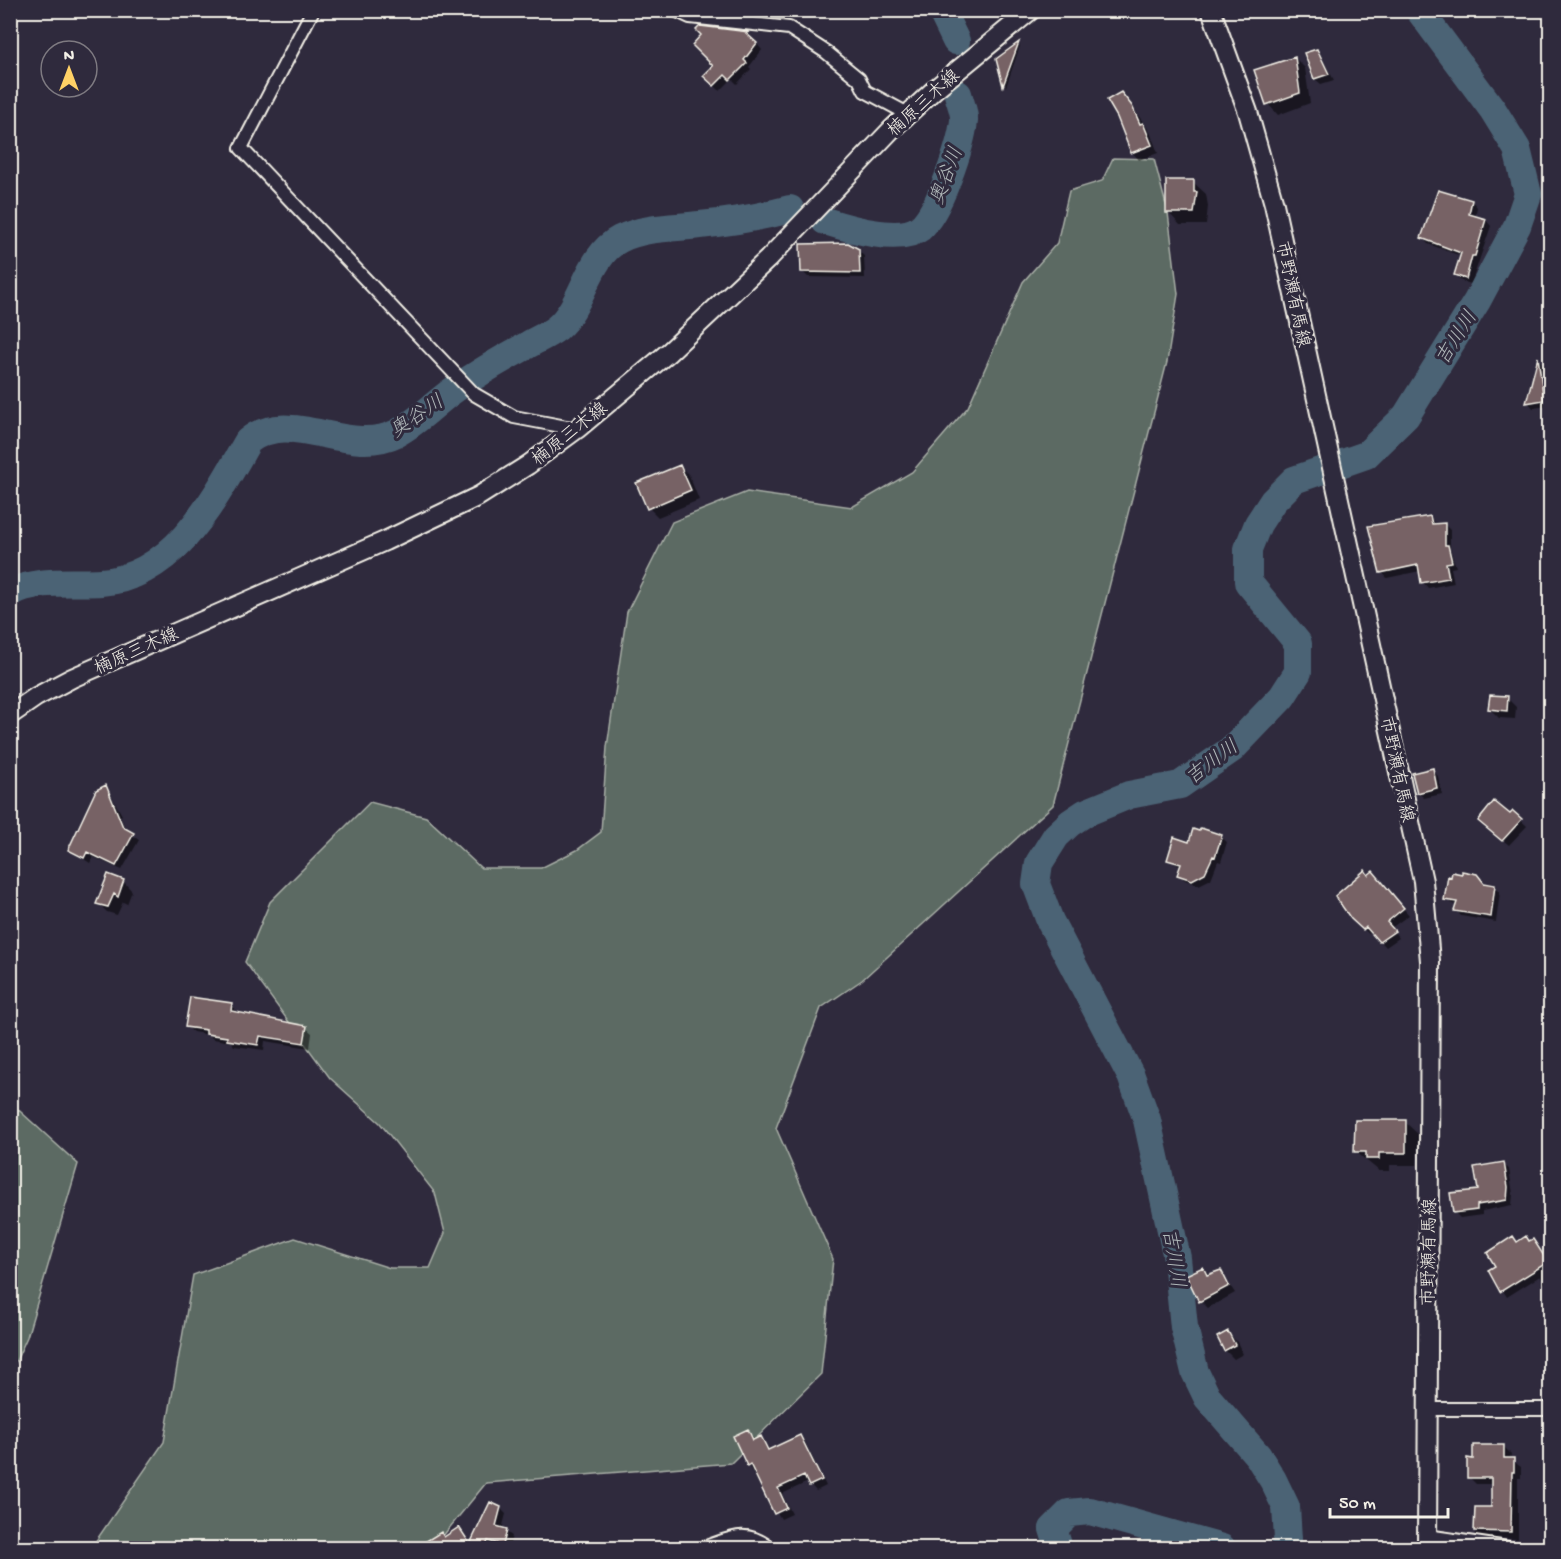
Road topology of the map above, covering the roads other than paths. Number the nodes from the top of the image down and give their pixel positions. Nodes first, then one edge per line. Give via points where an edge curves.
1 (313, 10) edge
2 (675, 10) edge
3 (1031, 10) edge
4 (1211, 10) edge
5 (908, 114) junction
6 (577, 429) junction
7 (10, 715) edge
8 (1426, 1409) junction
9 (1551, 1409) edge
10 (1427, 1542) edge
11 (703, 1548) edge
12 (770, 1548) edge
13 (1508, 1548) edge

1 - 6 street via 241,148 474,394 514,417
2 - 5 street via 690,16 789,28 859,79 865,91
3 - 5 main road, 楠原三木線
4 - 8 main road, 市野瀬有馬線 via 1248,112 1274,204 1423,881 1428,921
5 - 6 main road, 楠原三木線 via 768,259
6 - 7 main road, 楠原三木線 via 479,496 72,678
8 - 9 street
8 - 10 main road, 市野瀬有馬線
10 - 13 street
11 - 12 street via 740,1536 758,1539

